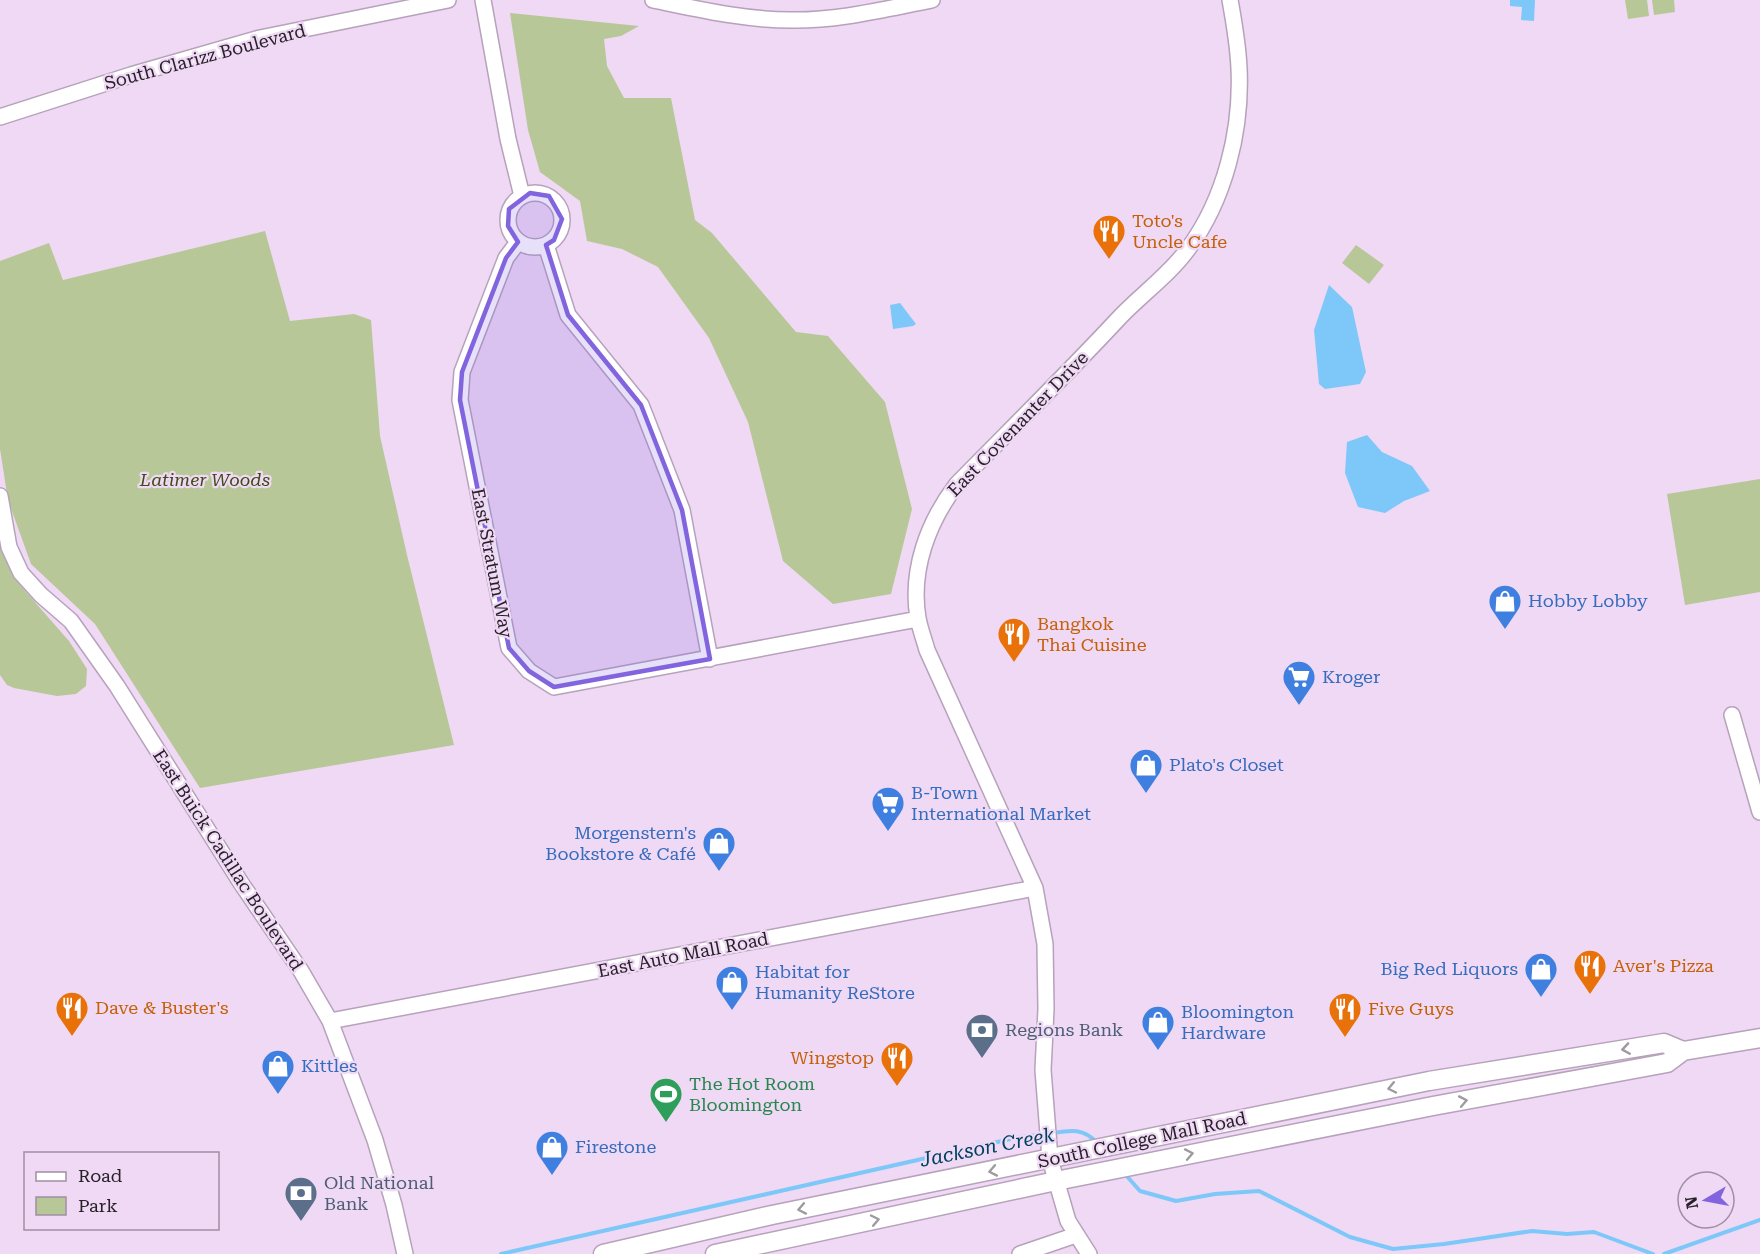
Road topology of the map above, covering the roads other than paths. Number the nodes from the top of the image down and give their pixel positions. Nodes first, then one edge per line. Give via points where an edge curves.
1 (448, 0) edge
2 (483, 0) edge
3 (653, 0) edge
4 (932, 0) edge
5 (1230, 0) edge
6 (0, 117) edge
7 (522, 196) junction
8 (518, 242) junction
9 (546, 245) junction
10 (0, 496) edge
11 (918, 619) junction
12 (710, 658) junction
13 (1732, 715) dead end
14 (1760, 812) edge
15 (1035, 888) junction
16 (330, 1021) junction
17 (1760, 1038) edge
18 (1683, 1051) junction
19 (1429, 1081) junction
20 (1433, 1106) junction
21 (1049, 1152) junction
22 (1056, 1181) junction
23 (772, 1215) junction
24 (1076, 1235) junction
25 (776, 1241) junction
26 (405, 1254) edge
27 (603, 1254) edge
28 (715, 1254) edge
29 (1020, 1254) edge
30 (1089, 1254) edge

1 - 6 street, South Clarizz Boulevard via 260,38
2 - 7 street
3 - 4 street via 746,18 790,20 851,15
5 - 11 street, East Covenanter Drive via 1239,65 1239,107 1226,170 1203,224 1188,249 1166,273 946,498 922,552 916,585
7 - 8 street via 514,201 507,219
7 - 9 street via 549,196 560,209 561,228
8 - 9 street via 530,247
8 - 12 street, East Stratum Way via 506,258 462,372 460,400 509,648 529,671 554,687
9 - 12 street via 568,315 641,405 682,510
10 - 16 street, East Buick Cadillac Boulevard via 9,547 21,573 71,621 117,686
11 - 12 street, East Stratum Way
11 - 15 street, East Covenanter Drive via 927,650
13 - 14 street
15 - 16 street, East Auto Mall Road
15 - 21 street, East Covenanter Drive via 1045,944 1043,1070
16 - 26 street, East Buick Cadillac Boulevard via 375,1140
17 - 18 main road, South College Mall Road
18 -> 19 main road, South College Mall Road via 1664,1043
20 -> 18 main road, South College Mall Road via 1666,1063
19 - 20 main road
19 -> 21 main road, South College Mall Road via 1083,1152
22 -> 20 main road, South College Mall Road
21 - 22 street, East Covenanter Drive
21 -> 23 main road, South College Mall Road
22 - 24 street, East Covenanter Drive
25 -> 22 main road, South College Mall Road
23 - 25 street
23 - 27 main road, South College Mall Road
24 - 29 street
24 - 30 street, East Covenanter Drive
25 - 28 main road, South College Mall Road

